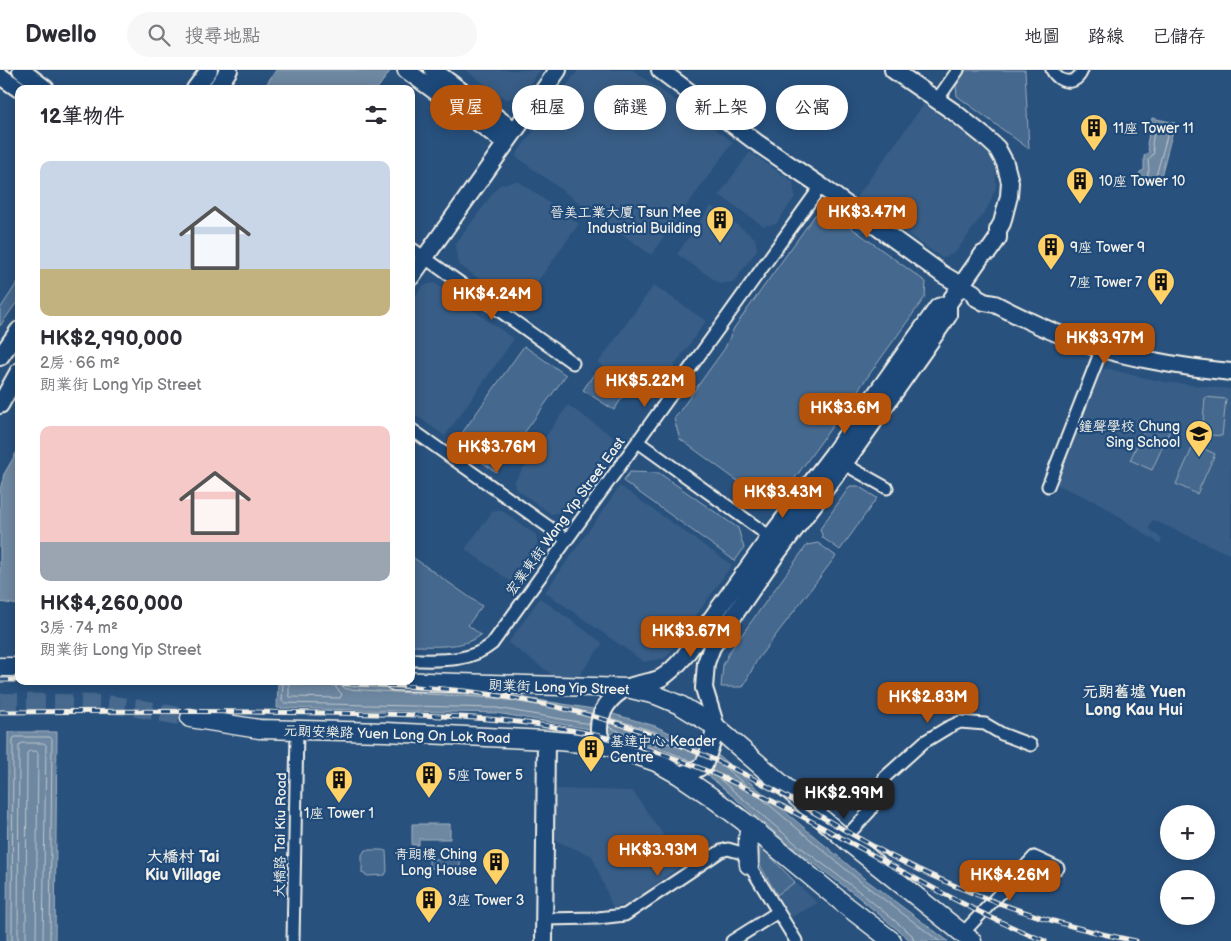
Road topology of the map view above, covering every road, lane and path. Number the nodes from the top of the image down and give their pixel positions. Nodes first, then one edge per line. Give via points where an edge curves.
1 (209, 70) edge
2 (229, 70) edge
3 (406, 70) edge
4 (433, 70) edge
5 (558, 70) edge
6 (660, 70) edge
7 (893, 70) edge
8 (958, 70) edge
9 (1052, 70) edge
10 (1082, 70) edge
11 (0, 76) edge
12 (198, 85) edge
13 (219, 85) edge
14 (15, 86) edge
15 (937, 100) junction
16 (511, 137) junction
17 (821, 186) junction
18 (415, 251) edge
19 (425, 258) junction
20 (415, 272) edge
21 (967, 289) junction
22 (948, 304) junction
23 (15, 335) edge
24 (1102, 348) junction
25 (0, 356) edge
26 (573, 362) dead end
27 (1231, 372) edge
28 (15, 378) edge
29 (0, 406) edge
30 (415, 432) edge
31 (638, 442) junction
32 (844, 464) junction
33 (1048, 486) dead end
34 (886, 488) dead end
35 (567, 540) junction
36 (776, 541) junction
37 (415, 660) edge
38 (0, 667) edge
39 (15, 667) edge
40 (415, 682) edge
41 (627, 688) junction
42 (190, 718) tunnel mouth
43 (716, 727) junction
44 (298, 731) junction
45 (601, 739) junction
46 (546, 740) junction
47 (1031, 745) dead end
48 (679, 775) junction
49 (750, 826) junction
50 (845, 838) junction
51 (749, 865) junction
52 (1058, 868) dead end
53 (778, 912) junction
54 (544, 918) junction
55 (968, 937) edge
56 (293, 941) edge
57 (544, 941) edge
58 (732, 941) edge
59 (796, 941) edge
60 (892, 941) edge

1 - 12 street
2 - 13 street
3 - 16 street
4 - 16 street
5 - 16 street
6 - 17 street
7 - 15 street
8 - 15 street
9 - 10 street via 1055,76 1067,82 1074,81
11 - 14 street
15 - 21 street via 997,148 1010,182 1002,223 998,230 989,233 981,246 983,254
16 - 19 street
17 - 21 street
17 - 31 street, 宏業東街 Wang Yip Street East
18 - 19 street
19 - 20 street
19 - 26 street
21 - 22 street
21 - 24 street via 984,302 1068,338
22 - 32 street via 948,316
22 - 36 street via 938,307 833,454
23 - 25 street
24 - 27 street via 1189,367
24 - 33 street
28 - 29 street
30 - 35 street
31 - 35 street, 宏業東街 Wang Yip Street East
31 - 36 street
32 - 34 street
32 - 36 street
35 - 37 street, 宏業東街 Wang Yip Street East via 492,644 463,659
36 - 41 street via 674,668 659,678
36 - 43 street via 712,647 706,663 704,688
38 - 39 main road
40 - 41 main road, 朗業街 Long Yip Street
41 - 43 main road, 朗業街 Long Yip Street via 680,705
41 - 45 street via 608,701 603,712
42 - 44 main road, 元朗安樂路 Yuen Long On Lok Road via 259,729
43 - 48 street via 704,765
43 - 50 main road, 朗業街 Long Yip Street
44 - 46 main road, 元朗安樂路 Yuen Long On Lok Road
44 - 56 street, 大橋路 Tai Kiu Road
45 - 46 main road, 元朗安樂路 Yuen Long On Lok Road
45 - 48 main road, 元朗安樂路 Yuen Long On Lok Road
46 - 54 street
47 - 50 street via 985,724 960,722 947,728 924,742 885,777 870,811
48 - 49 main road, 元朗安樂路 Yuen Long On Lok Road
49 - 51 main road
49 - 60 main road, 元朗安樂路 Yuen Long On Lok Road
50 - 55 main road, 朗業街 Long Yip Street
51 - 53 street
51 - 54 street via 742,853 728,849 625,915
52 - 55 street via 1034,857
53 - 58 street
53 - 59 street
54 - 57 street

